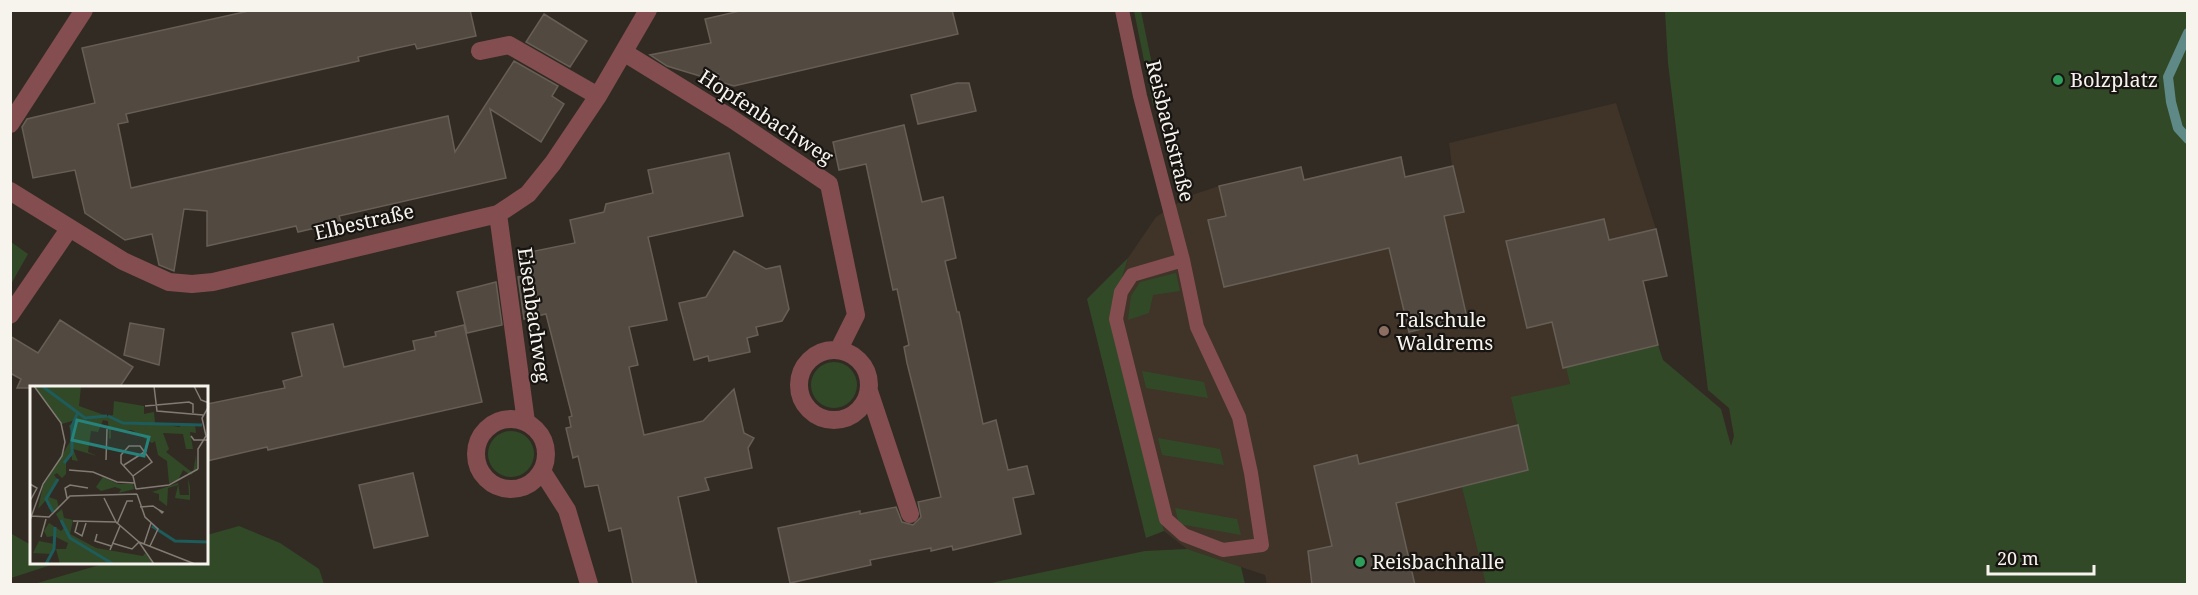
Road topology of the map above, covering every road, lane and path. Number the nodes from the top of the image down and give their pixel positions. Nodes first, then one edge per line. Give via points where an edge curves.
1 (84, 10) edge
2 (648, 10) edge
3 (1122, 10) edge
4 (480, 51) dead end
5 (625, 53) junction
6 (598, 96) junction
7 (10, 124) edge
8 (10, 191) edge
9 (498, 214) junction
10 (69, 229) junction
11 (1183, 260) junction
12 (10, 315) edge
13 (839, 349) junction
14 (869, 391) junction
15 (526, 422) junction
16 (542, 471) junction
17 (910, 514) dead end
18 (589, 585) edge

1 - 7 street
2 - 5 street, Elbestraße
3 - 11 lane, Reisbachstraße
4 - 6 street via 509,45
5 - 6 street, Elbestraße
5 - 13 street, Hopfenbachweg via 829,184 856,315
6 - 9 street, Elbestraße via 528,194
8 - 10 street, Elbestraße
9 - 10 street, Elbestraße via 192,284 169,282
9 - 15 street, Eisenbachweg
10 - 12 street
11 - 11 lane, Reisbachstraße via 1132,275 1121,291 1116,319 1166,519 1184,535 1223,550 1262,545 1239,417 1197,327
13 - 14 street via 859,359 866,368
13 - 14 street via 817,353 808,360 799,380 803,402 818,417 839,420 858,411
14 - 17 street
15 - 16 street via 542,437 546,449
15 - 16 street via 504,419 487,428 475,450 479,471 486,480 505,489 526,487
16 - 18 street via 567,510

